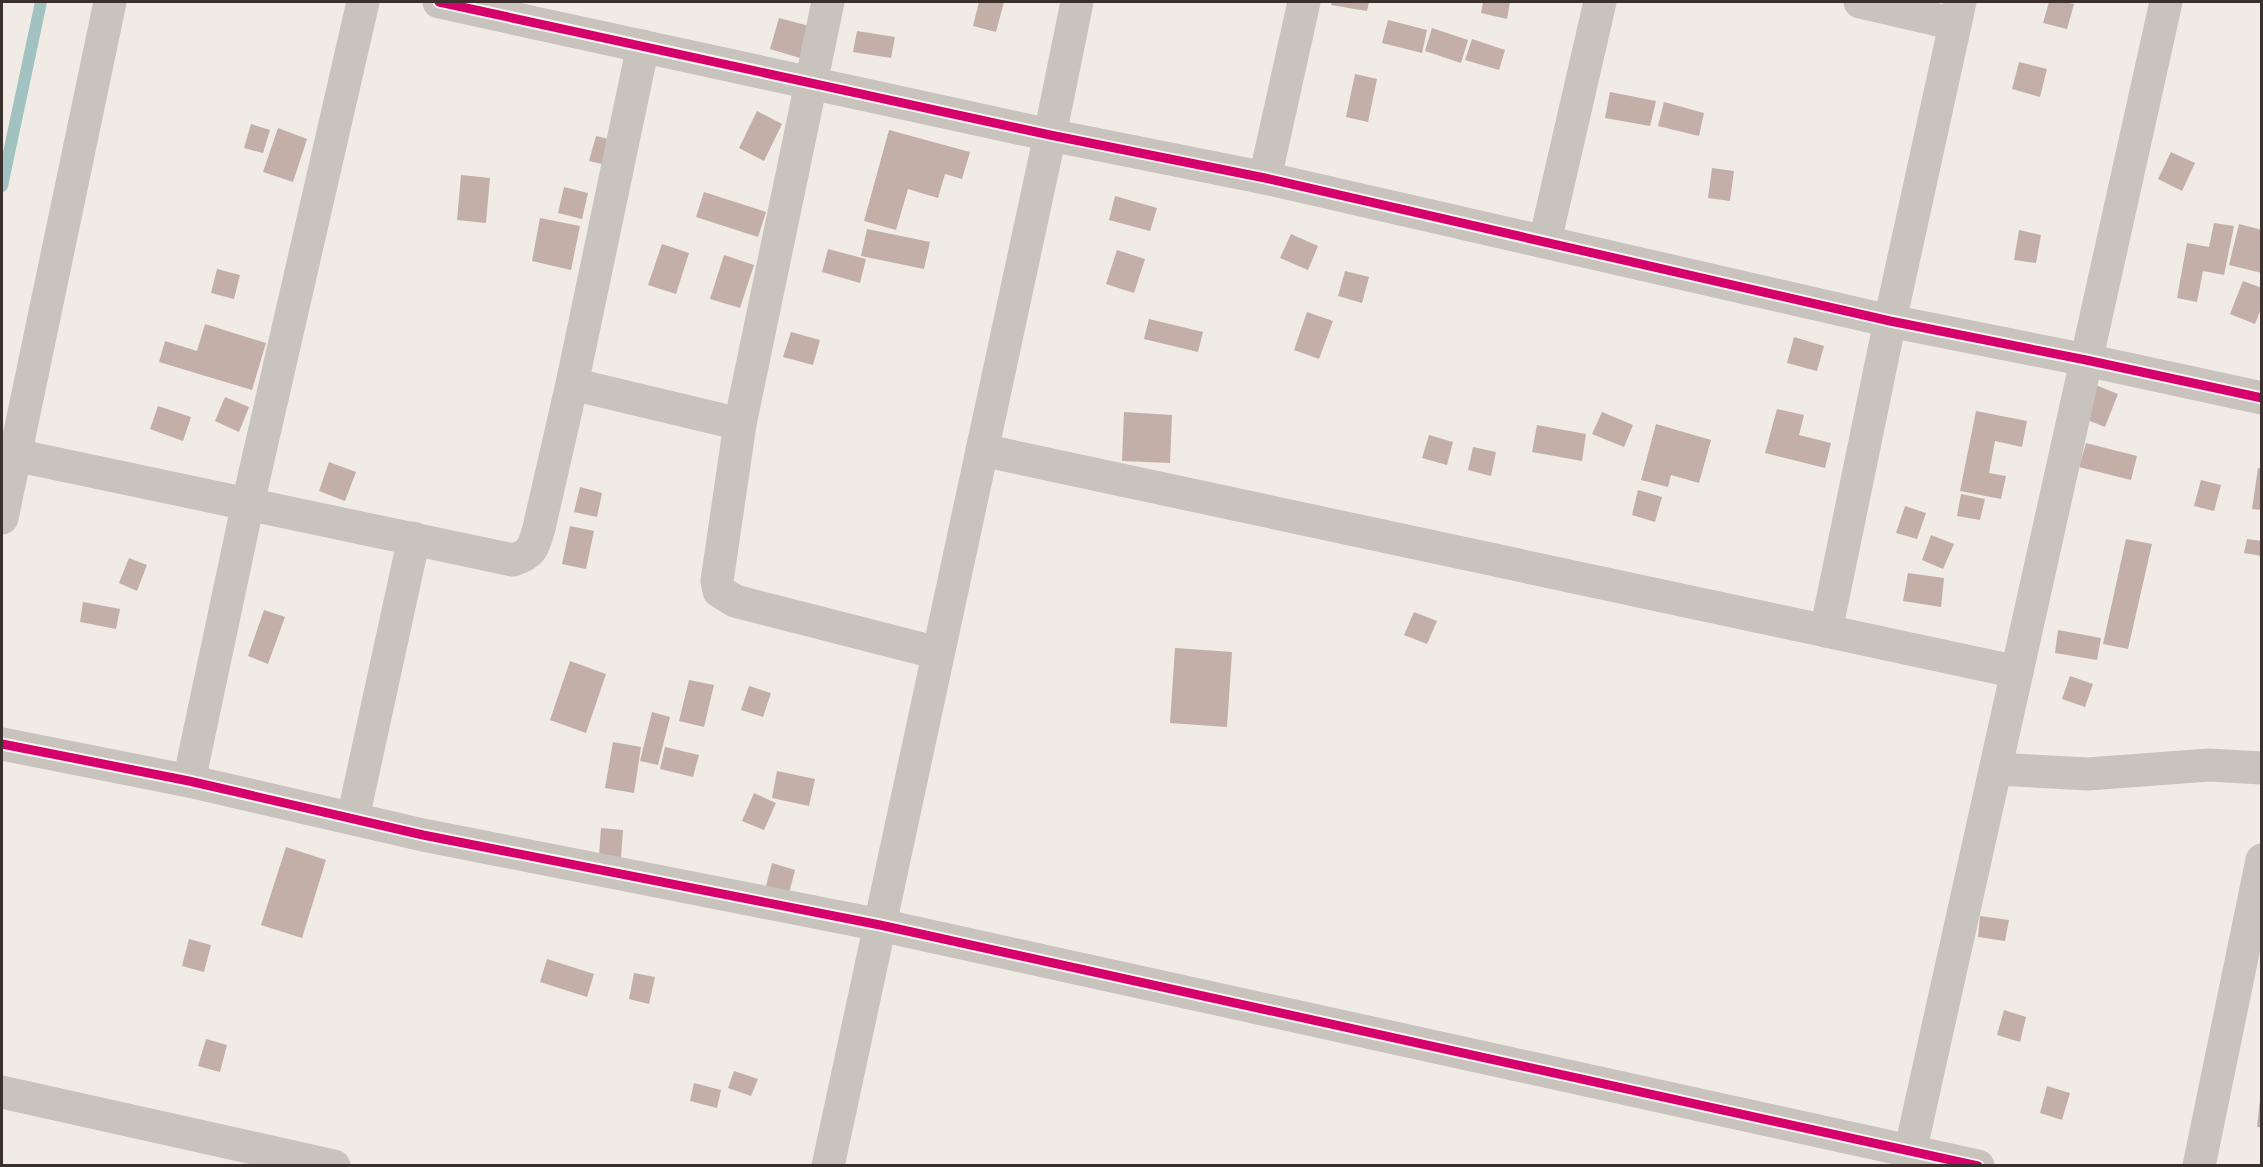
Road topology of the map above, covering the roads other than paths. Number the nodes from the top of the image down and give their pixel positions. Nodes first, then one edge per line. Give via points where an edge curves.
1 (110, 2) edge
2 (363, 2) edge
3 (439, 2) edge
4 (828, 2) edge
5 (1077, 2) edge
6 (1304, 2) edge
7 (1600, 2) edge
8 (1860, 2) edge
9 (2166, 2) edge
10 (1958, 13) edge
11 (643, 46) junction
12 (812, 83) junction
13 (1050, 135) junction
14 (1265, 178) junction
15 (1545, 241) junction
16 (1890, 321) junction
17 (2086, 360) junction
18 (572, 384) junction
19 (2260, 390) edge
20 (740, 424) junction
21 (982, 450) junction
22 (15, 454) junction
23 (248, 503) junction
24 (2, 518) edge
25 (414, 538) junction
26 (1826, 631) junction
27 (938, 653) junction
28 (2018, 672) junction
29 (2, 744) edge
30 (2262, 768) edge
31 (1996, 769) junction
32 (189, 781) junction
33 (353, 818) junction
34 (2262, 860) edge
35 (880, 925) junction
36 (2, 1092) edge
37 (1909, 1158) edge
38 (334, 1166) edge
39 (828, 1166) edge
40 (1977, 1166) edge
41 (2199, 1166) edge

1 - 22 street
2 - 23 street
3 - 11 street
4 - 12 street
5 - 13 street
6 - 14 street
7 - 15 street
8 - 10 street
9 - 17 street
10 - 16 street
11 - 12 street
11 - 18 street
12 - 13 street
12 - 20 street
13 - 14 street
13 - 21 street
14 - 15 street
15 - 16 street
16 - 17 street
16 - 26 street
17 - 19 street
17 - 28 street
18 - 20 street
18 - 25 street via 531,551 513,560
20 - 27 street via 717,581 719,591 735,601
21 - 26 street
21 - 27 street
22 - 23 street
22 - 24 street
23 - 25 street
23 - 32 street
25 - 33 street
26 - 28 street
27 - 35 street
28 - 31 street
29 - 32 street
30 - 31 street via 2209,765 2088,774
31 - 37 street
32 - 33 street
33 - 35 street
34 - 41 street
35 - 37 street
35 - 39 street
36 - 38 street
37 - 40 street

